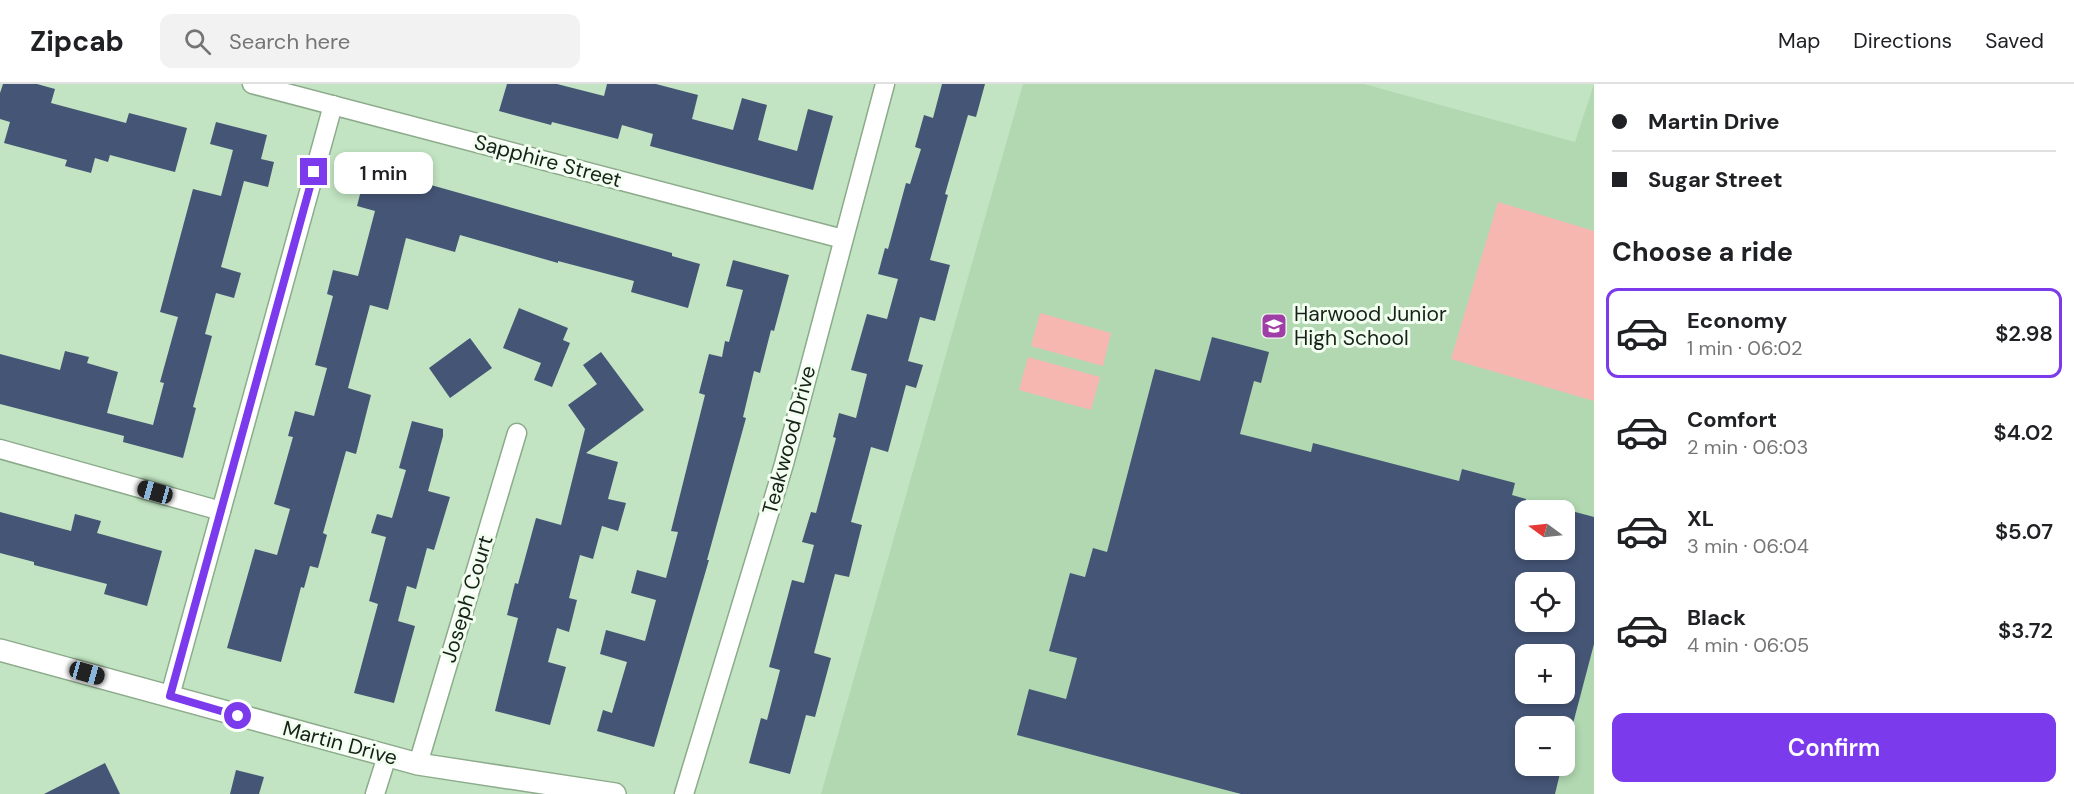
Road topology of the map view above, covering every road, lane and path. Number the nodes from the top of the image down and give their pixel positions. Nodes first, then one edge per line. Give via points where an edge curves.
1 (252, 84) edge
2 (885, 84) edge
3 (333, 105) junction
4 (843, 239) junction
5 (517, 434) dead end
6 (0, 449) edge
7 (221, 511) junction
8 (0, 650) edge
9 (170, 696) junction
10 (387, 756) junction
11 (418, 764) junction
12 (375, 794) edge
13 (615, 794) edge
14 (684, 794) edge

1 - 3 street, Sapphire Street
2 - 4 street, Teakwood Drive
3 - 4 street, Sapphire Street
3 - 7 street
4 - 14 street, Teakwood Drive via 784,464
5 - 11 street, Joseph Court
6 - 7 street
7 - 9 street
8 - 9 street, Martin Drive
9 - 10 street, Martin Drive
10 - 11 street, Martin Drive
10 - 12 street
11 - 13 street, Martin Drive

